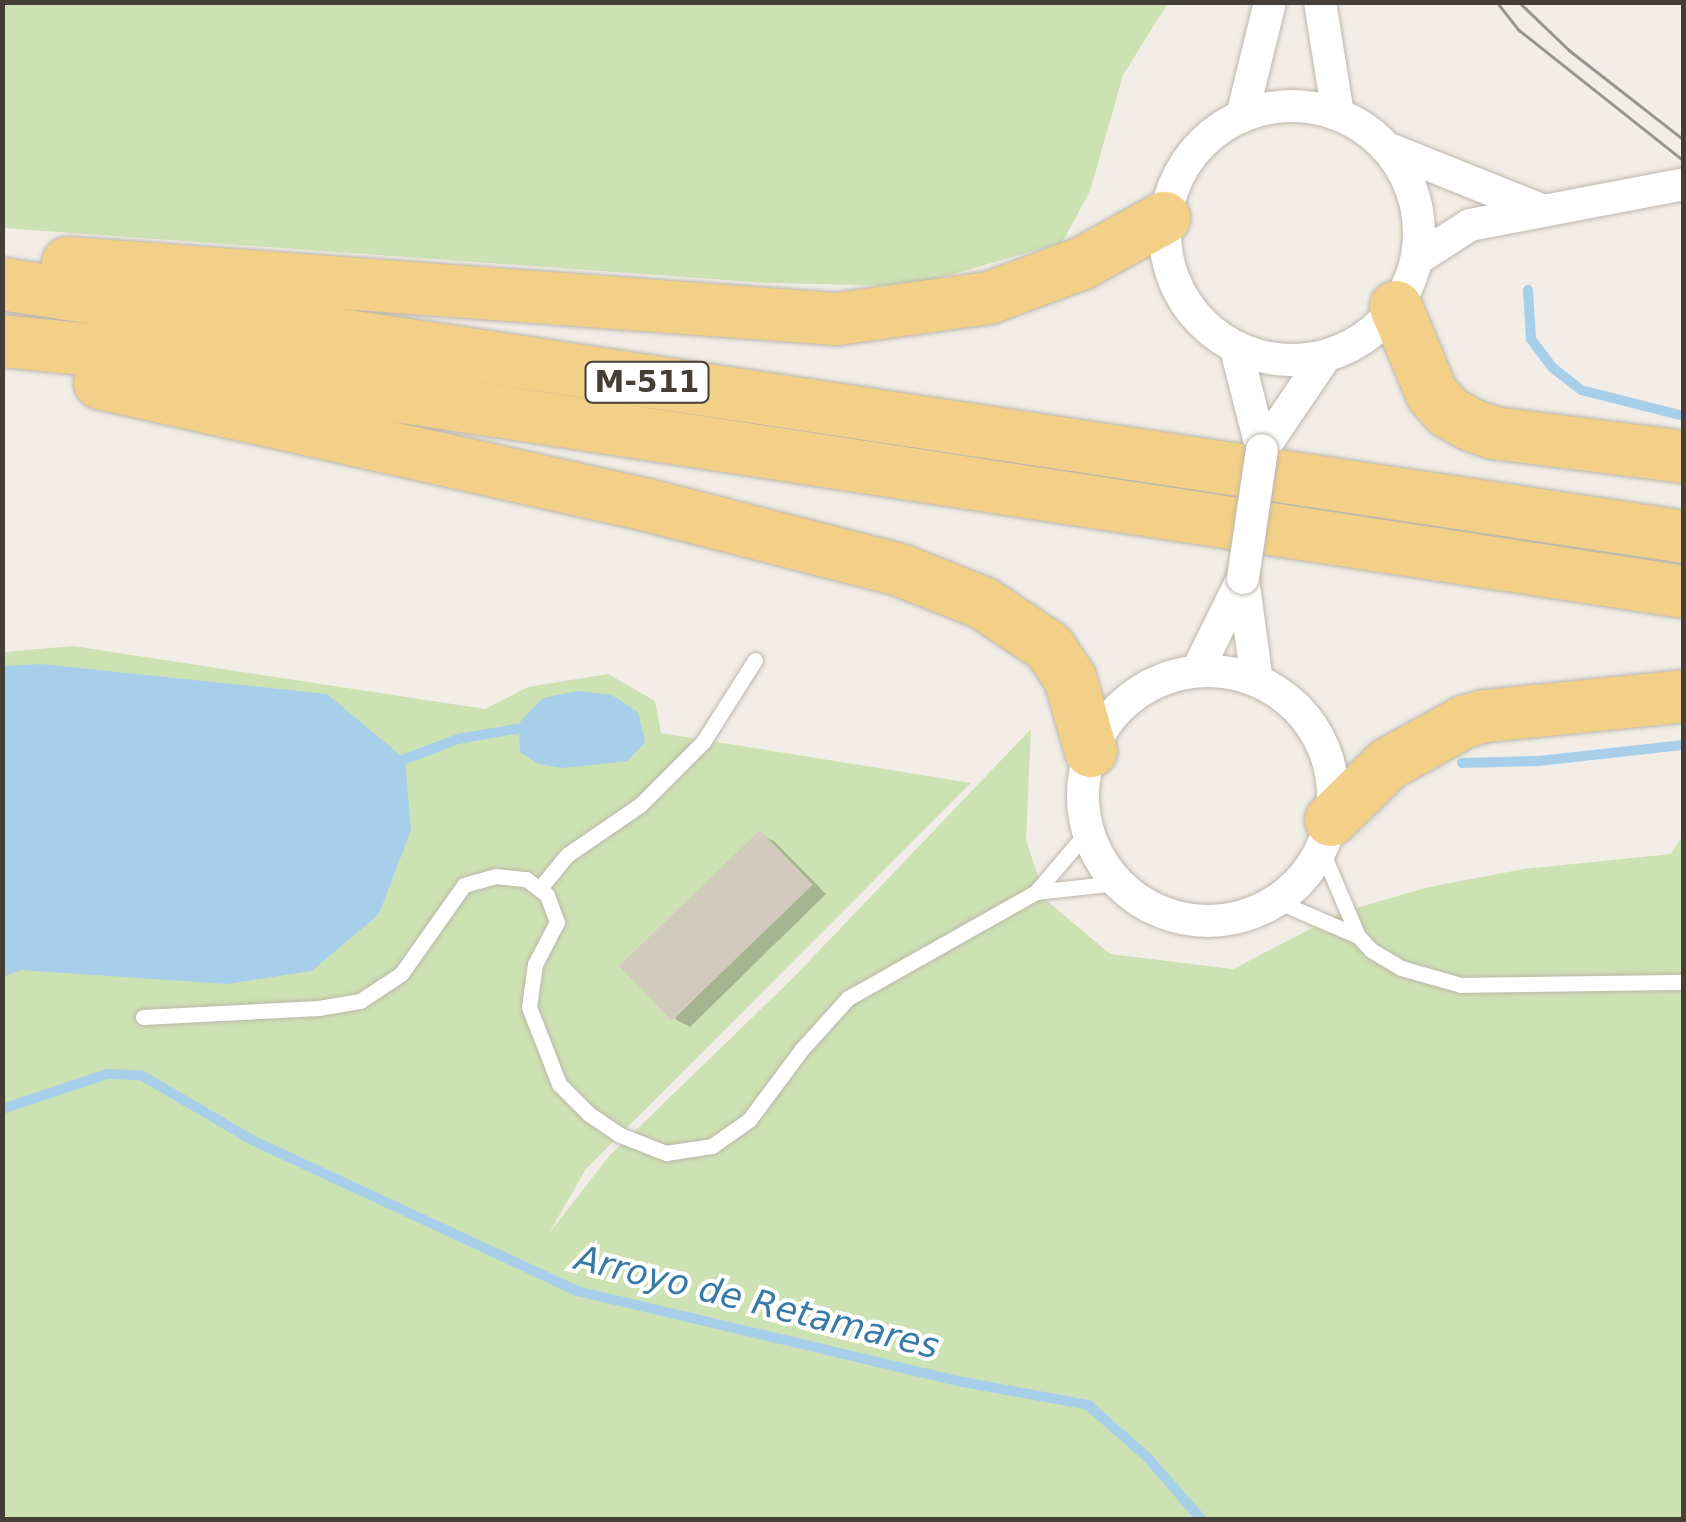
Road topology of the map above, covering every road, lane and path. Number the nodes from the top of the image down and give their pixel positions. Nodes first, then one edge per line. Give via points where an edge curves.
1 (1270, 2) edge
2 (1320, 2) edge
3 (1338, 115) junction
4 (1242, 116) junction
5 (1392, 150) junction
6 (1684, 184) edge
7 (1539, 208) junction
8 (1164, 218) junction
9 (2, 254) edge
10 (1417, 259) junction
11 (2, 284) edge
12 (1396, 307) junction
13 (2, 341) edge
14 (1236, 348) junction
15 (2, 356) edge
16 (1325, 357) junction
17 (1262, 450) junction
18 (1684, 457) edge
19 (1684, 537) edge
20 (1243, 578) junction
21 (1684, 592) edge
22 (755, 660) dead end
23 (1197, 671) junction
24 (1257, 681) junction
25 (1684, 698) edge
26 (1090, 750) junction
27 (1087, 832) junction
28 (1326, 835) junction
29 (1117, 883) junction
30 (540, 888) junction
31 (1036, 892) junction
32 (1277, 901) junction
33 (1358, 936) junction
34 (1684, 982) edge
35 (143, 1018) dead end

1 - 4 street
2 - 3 street
3 - 4 street via 1306,107
3 - 5 street
4 - 8 street via 1189,157
5 - 7 street
5 - 10 street via 1414,197
6 - 7 street
7 - 10 street via 1470,225
8 - 9 highway via 1083,263 989,298 837,319
8 - 14 street via 1166,258 1179,295 1203,326
10 - 12 street
11 - 19 highway, M-511
12 - 16 street via 1364,337
12 - 18 highway via 1432,394 1471,425
13 - 21 highway, M-511
14 - 16 street via 1280,360
14 - 17 street
15 - 26 highway via 900,570 996,610 1049,647 1070,678
16 - 17 street
17 - 20 street, bridge
20 - 23 street
20 - 24 street
22 - 30 lane via 702,742 640,805 568,854
23 - 24 street
23 - 26 street via 1132,696
24 - 28 street via 1292,704 1318,738 1333,792
25 - 28 highway via 1485,716 1444,731 1388,764
26 - 27 street via 1082,791
27 - 29 street
27 - 31 lane
28 - 32 street via 1310,869
28 - 33 lane
29 - 31 lane
29 - 32 street via 1165,914 1194,921 1222,920
30 - 31 lane via 557,922 535,964 529,1007 548,1062 589,1114 666,1153 712,1146 749,1120 848,998
30 - 35 lane via 526,879 494,876 464,885 401,974 360,1001
32 - 33 lane
33 - 34 lane via 1401,968 1461,985

